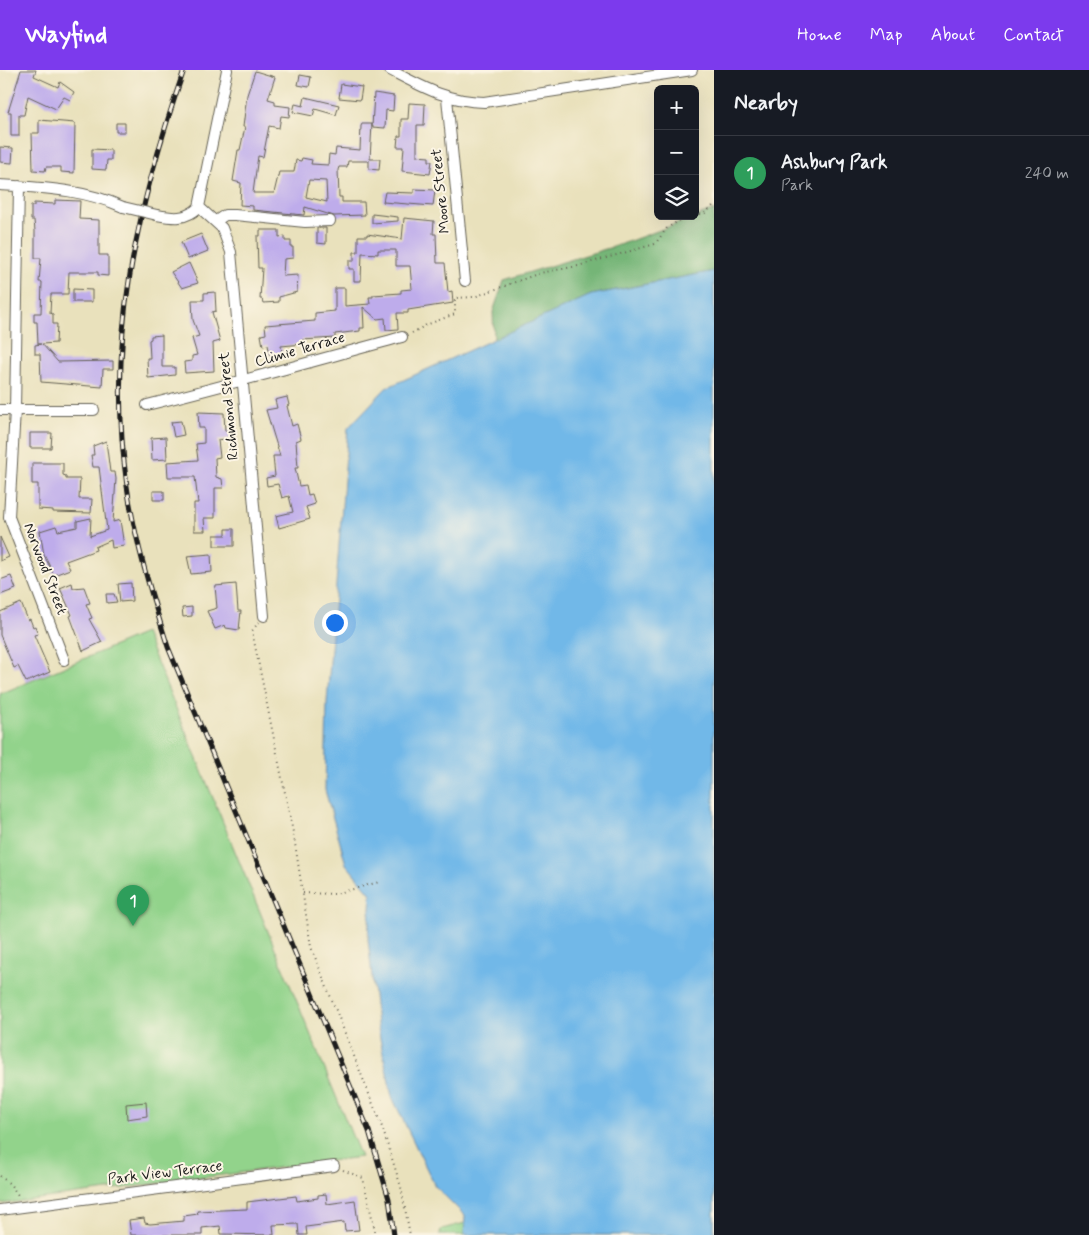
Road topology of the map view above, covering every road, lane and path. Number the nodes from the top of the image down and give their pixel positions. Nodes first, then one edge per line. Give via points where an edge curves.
1 (227, 70) edge
2 (390, 70) edge
3 (692, 70) edge
4 (447, 98) junction
5 (0, 185) edge
6 (19, 186) junction
7 (714, 205) edge
8 (198, 207) junction
9 (699, 215) edge
10 (680, 220) edge
11 (216, 221) junction
12 (330, 221) dead end
13 (465, 281) dead end
14 (402, 337) joint
15 (242, 382) junction
16 (147, 405) dead end
17 (0, 410) edge
18 (15, 410) junction
19 (94, 410) dead end
20 (5, 519) edge
21 (264, 616) joint
22 (64, 660) dead end
23 (379, 882) dead end
24 (303, 894) junction
25 (334, 1166) joint
26 (0, 1176) edge
27 (23, 1207) junction
28 (0, 1210) edge
29 (376, 1235) edge
30 (410, 1235) edge

1 - 8 street
2 - 4 street
3 - 4 street via 506,100 469,102
4 - 13 street, Moore Street
5 - 6 street
6 - 8 street, bridge via 98,196 123,207 181,218
6 - 18 street, Norwood Street
7 - 9 path
8 - 11 street, Richmond Street
10 - 14 path via 667,228 655,244 540,274 474,297 456,298 456,314
11 - 12 street via 221,216 235,215 305,222
11 - 15 street, Richmond Street via 231,252
14 - 15 street, Climie Terrace
15 - 16 street, Climie Terrace
15 - 21 street, Richmond Street
17 - 18 street
18 - 19 street
18 - 20 street, Norwood Street
20 - 22 street, Norwood Street
21 - 24 path via 252,630
23 - 24 path via 335,894
24 - 30 path via 311,947 382,1127 401,1187
25 - 27 street, Park View Terrace
25 - 29 path via 362,1178
26 - 27 path via 19,1195
27 - 28 street, Park View Terrace

